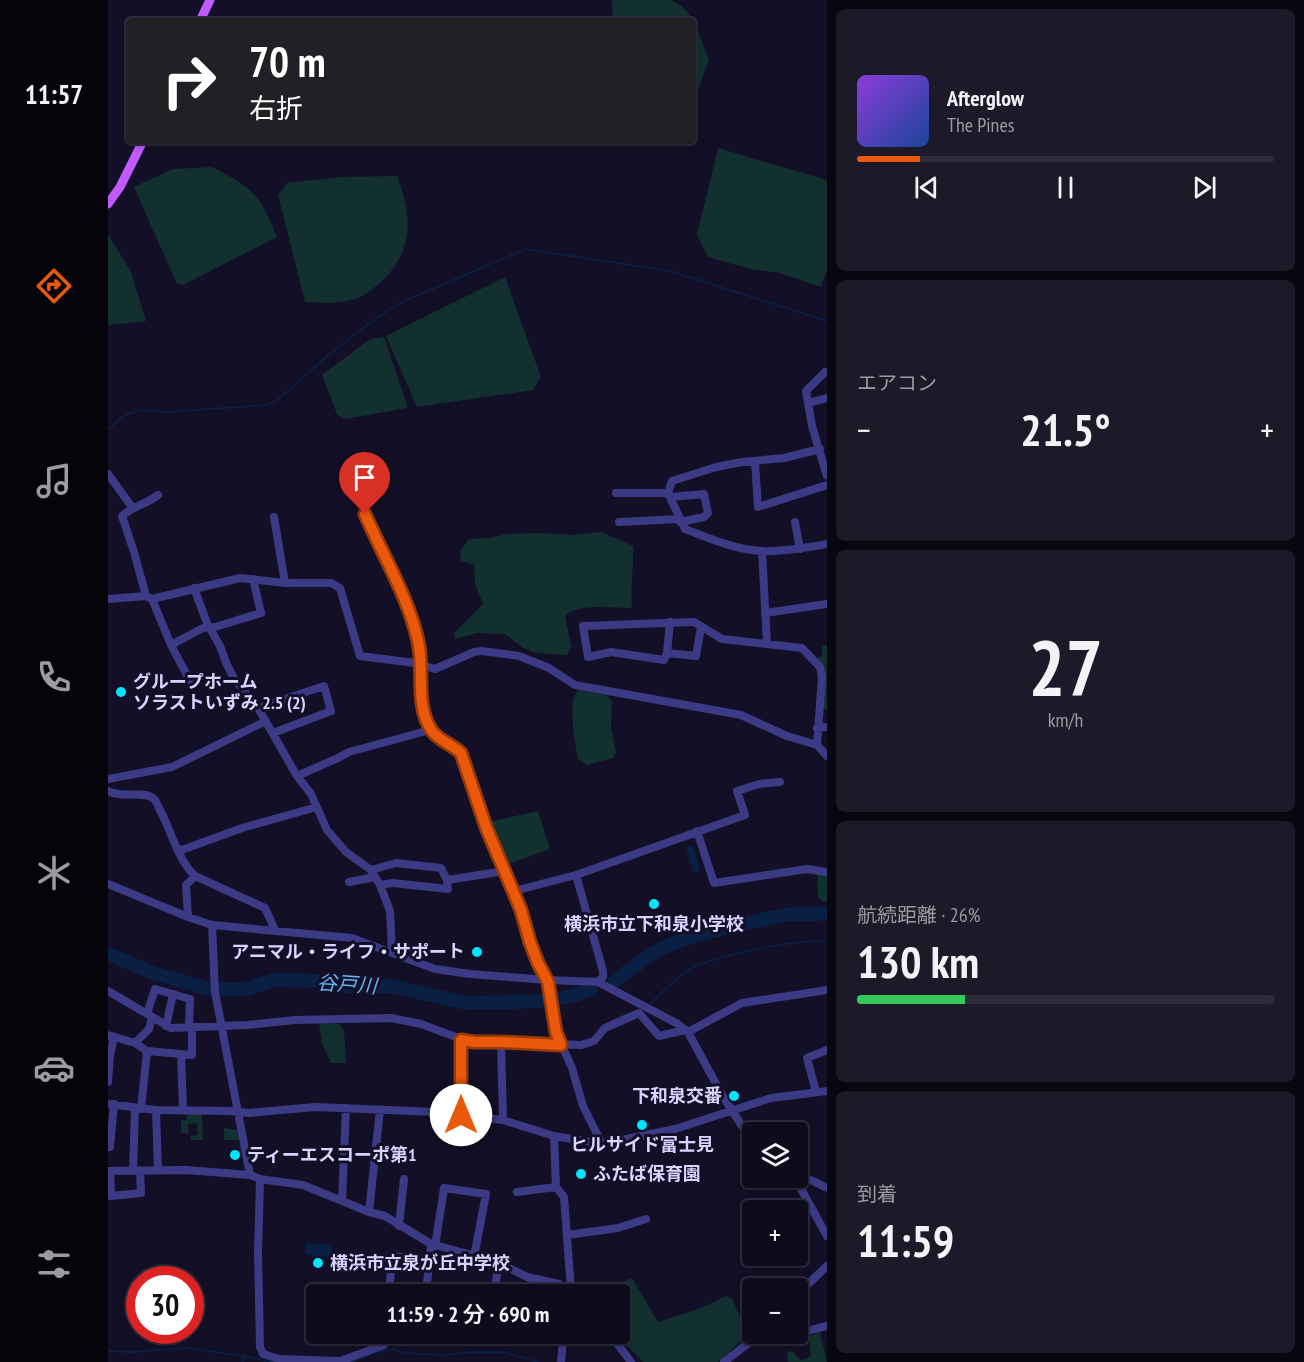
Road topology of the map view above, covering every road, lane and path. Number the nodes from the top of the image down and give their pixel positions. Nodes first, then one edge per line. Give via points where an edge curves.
1 (210, 0) edge
2 (201, 18) edge
3 (142, 144) edge
4 (108, 204) edge
5 (825, 372) dead end
6 (827, 398) edge
7 (808, 403) junction
8 (827, 438) edge
9 (817, 441) junction
10 (820, 450) junction
11 (755, 462) junction
12 (108, 474) edge
13 (827, 476) edge
14 (827, 486) edge
15 (616, 493) dead end
16 (158, 495) dead end
17 (669, 495) junction
18 (132, 507) junction
19 (365, 514) dead end
20 (274, 517) dead end
21 (679, 520) junction
22 (619, 522) dead end
23 (795, 522) dead end
24 (827, 544) edge
25 (800, 549) junction
26 (762, 551) junction
27 (253, 579) junction
28 (285, 583) junction
29 (194, 588) junction
30 (108, 598) edge
31 (149, 598) junction
32 (827, 604) edge
33 (765, 613) junction
34 (670, 622) junction
35 (209, 627) junction
36 (701, 627) junction
37 (767, 643) junction
38 (171, 645) junction
39 (667, 653) junction
40 (420, 666) junction
41 (192, 685) dead end
42 (258, 708) junction
43 (266, 721) junction
44 (827, 727) edge
45 (817, 728) junction
46 (430, 730) junction
47 (273, 734) junction
48 (817, 745) junction
49 (827, 756) edge
50 (297, 776) junction
51 (108, 779) edge
52 (780, 782) dead end
53 (108, 791) edge
54 (317, 807) junction
55 (697, 831) junction
56 (179, 851) junction
57 (505, 871) junction
58 (827, 872) edge
59 (373, 874) junction
60 (576, 875) junction
61 (195, 876) junction
62 (447, 880) junction
63 (348, 882) dead end
64 (108, 884) edge
65 (380, 885) junction
66 (514, 891) junction
67 (188, 918) junction
68 (212, 925) junction
69 (275, 930) junction
70 (392, 951) junction
71 (548, 980) junction
72 (598, 982) junction
73 (827, 990) edge
74 (108, 992) edge
75 (172, 994) junction
76 (150, 1016) junction
77 (223, 1025) junction
78 (166, 1026) junction
79 (191, 1027) junction
80 (686, 1031) junction
81 (111, 1036) edge
82 (461, 1040) junction
83 (501, 1042) junction
84 (560, 1042) junction
85 (135, 1043) junction
86 (827, 1050) edge
87 (147, 1051) junction
88 (181, 1054) junction
89 (108, 1083) edge
90 (827, 1091) edge
91 (816, 1092) junction
92 (111, 1104) edge
93 (138, 1108) junction
94 (346, 1108) junction
95 (156, 1110) junction
96 (183, 1110) junction
97 (380, 1110) junction
98 (733, 1111) junction
99 (238, 1112) junction
100 (461, 1115) junction
101 (503, 1120) junction
102 (742, 1125) edge
103 (554, 1136) junction
104 (602, 1144) junction
105 (108, 1147) edge
106 (158, 1170) junction
107 (109, 1171) edge
108 (136, 1171) junction
109 (250, 1175) junction
110 (260, 1179) junction
111 (404, 1179) dead end
112 (808, 1181) edge
113 (556, 1187) junction
114 (802, 1188) edge
115 (827, 1188) edge
116 (517, 1192) dead end
117 (342, 1201) junction
118 (369, 1212) junction
119 (646, 1219) dead end
120 (399, 1226) junction
121 (567, 1234) junction
122 (827, 1236) edge
123 (433, 1245) junction
124 (474, 1257) junction
125 (428, 1260) junction
126 (498, 1262) junction
127 (827, 1266) edge
128 (390, 1284) edge
129 (427, 1284) edge
130 (496, 1284) edge
131 (559, 1284) edge
132 (571, 1284) edge
133 (808, 1284) edge
134 (827, 1326) edge
135 (808, 1331) edge
136 (384, 1344) edge
137 (562, 1344) edge
138 (618, 1344) edge
139 (748, 1344) edge
140 (561, 1362) edge
141 (631, 1362) edge
142 (724, 1362) edge

1 - 2 main road
3 - 4 main road
5 - 7 street via 806,391
6 - 7 street
7 - 9 street
8 - 9 street
9 - 10 street
10 - 11 street
10 - 13 street
11 - 14 street via 758,507
11 - 17 street via 716,467 672,481
12 - 18 street
15 - 17 street
16 - 18 street
17 - 21 street
17 - 21 street via 704,494 708,513
18 - 31 street via 122,516
19 - 40 street via 408,608 419,644
20 - 28 street
21 - 22 street
21 - 26 street via 685,529 701,536
23 - 25 street
24 - 25 street
25 - 26 street
26 - 33 street
27 - 28 street
27 - 29 street
27 - 35 street via 261,613
28 - 40 street via 336,584 360,656
29 - 31 street
29 - 35 street
30 - 31 street
31 - 38 street
32 - 33 street
33 - 37 street
34 - 36 street via 694,622
34 - 39 street
34 - 39 street via 583,626 588,657 611,652 664,660
35 - 38 street
35 - 42 street via 235,680
36 - 37 street via 722,639
36 - 39 street via 696,656
37 - 45 street via 802,648 820,667
38 - 41 street
40 - 46 street via 422,705
40 - 48 street via 435,669 482,651 519,656 549,668 575,685 741,715
42 - 43 street
42 - 47 street via 324,686 331,711
43 - 47 street
43 - 51 street via 172,767
44 - 45 street
45 - 48 street
46 - 50 street via 349,752
46 - 57 street via 461,753
47 - 50 street
48 - 49 street
50 - 54 street
52 - 55 street via 736,791 745,815
53 - 56 street via 120,796 153,798
54 - 56 street
54 - 59 street via 336,843
55 - 58 street via 714,883 807,869
55 - 60 street
56 - 61 street
57 - 62 street
57 - 66 street
59 - 62 street via 396,863 441,868
59 - 63 street
59 - 65 street
60 - 66 street
60 - 72 street via 603,971
61 - 67 street via 186,885
61 - 69 street via 266,908
62 - 65 street via 448,889
64 - 67 street
65 - 70 street via 390,911
66 - 71 street via 534,952
67 - 68 street
68 - 69 street
68 - 77 street via 215,992
69 - 70 street via 352,938
70 - 71 street via 435,969
71 - 72 street
71 - 84 street
72 - 80 street
73 - 80 street via 742,1003
74 - 76 street
75 - 76 street via 155,989
75 - 78 street
75 - 79 street via 190,999
76 - 78 street
76 - 85 street via 149,1029
77 - 79 street
77 - 82 street via 391,1018 421,1024
77 - 99 street
78 - 79 street
79 - 88 street via 192,1054
80 - 84 street via 659,1036 639,1013 605,1028 590,1043
80 - 98 street
81 - 85 street
81 - 89 street
82 - 83 street
82 - 100 street
83 - 84 street
83 - 101 street
84 - 104 street via 583,1106
85 - 87 street
86 - 91 street via 807,1058
87 - 88 street
87 - 93 street
88 - 96 street
90 - 91 street
91 - 98 street via 771,1098
92 - 93 street
92 - 105 street
93 - 95 street
93 - 108 street
94 - 97 street
94 - 99 street
94 - 117 street
95 - 96 street
95 - 106 street
96 - 99 street
97 - 100 street
97 - 118 street
98 - 102 street
98 - 104 street via 675,1129
99 - 109 street
100 - 101 street
101 - 103 street
103 - 104 street
103 - 113 street
106 - 108 street
106 - 109 street
107 - 108 street
107 - 108 street via 111,1196 141,1194
109 - 110 street
110 - 117 street via 303,1185
110 - 136 street via 258,1253 263,1354 279,1359 340,1361
111 - 120 street
112 - 115 street
113 - 116 street
113 - 121 street via 564,1197
114 - 122 street
117 - 118 street
118 - 120 street via 385,1216
119 - 121 street via 618,1228
120 - 123 street
121 - 132 street
123 - 124 street
123 - 124 street via 444,1188 486,1194
123 - 125 street
124 - 126 street
125 - 128 street via 392,1256
125 - 129 street
126 - 130 street
126 - 131 street via 527,1277
127 - 133 street
134 - 135 street
137 - 140 street
138 - 141 street
139 - 142 street

